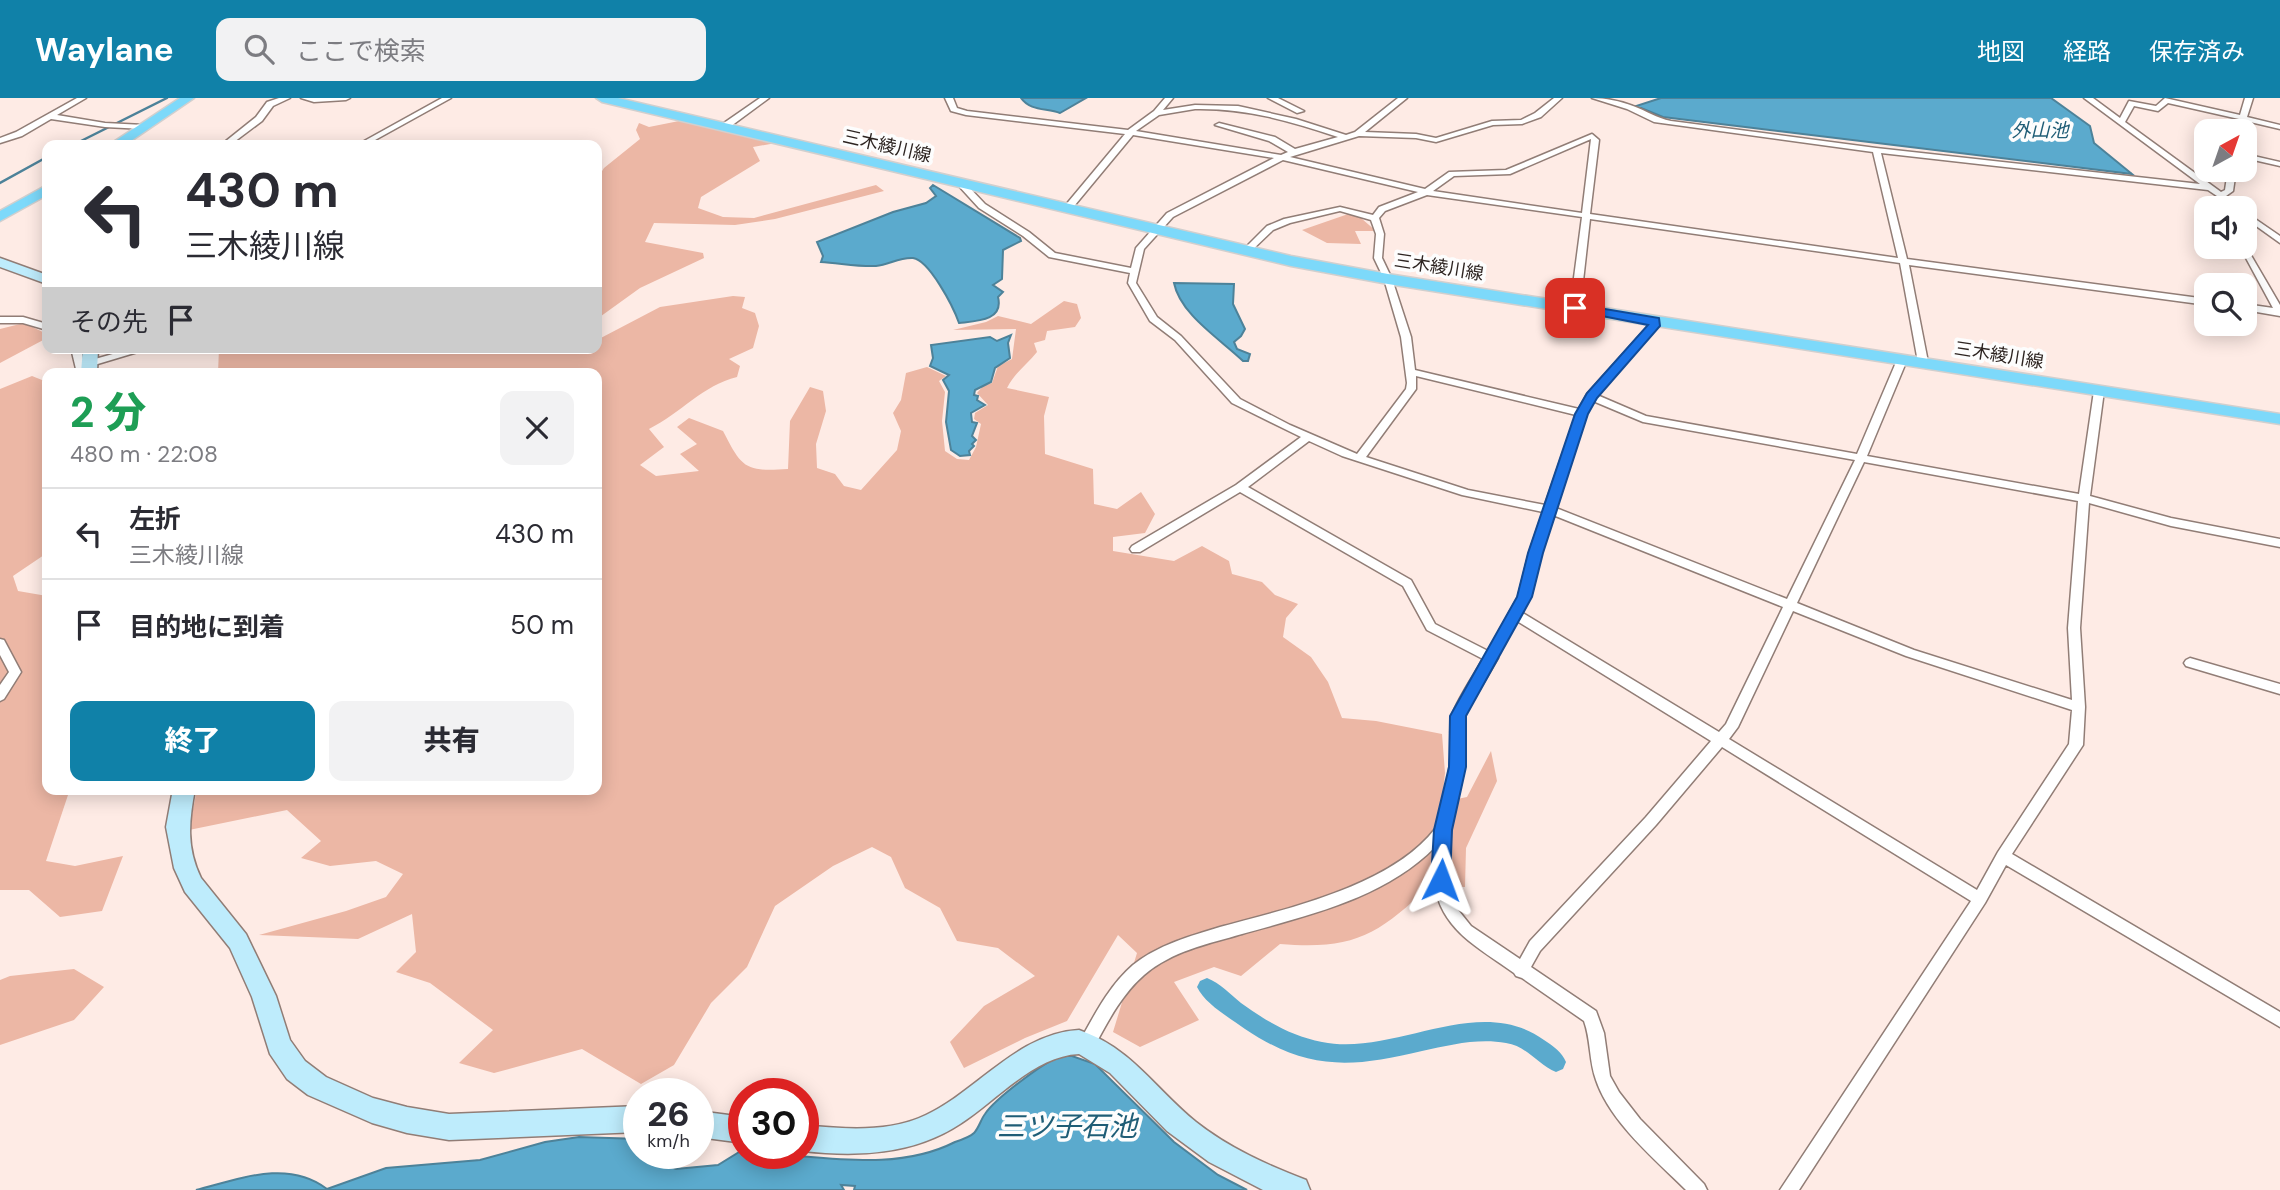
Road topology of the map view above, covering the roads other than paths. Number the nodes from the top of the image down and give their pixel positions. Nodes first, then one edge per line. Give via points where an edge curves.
1 (82, 98) edge
2 (188, 98) edge
3 (286, 98) edge
4 (305, 98) edge
5 (346, 98) edge
6 (447, 98) edge
7 (603, 98) edge
8 (765, 98) edge
9 (949, 98) edge
10 (1169, 98) edge
11 (1272, 98) edge
12 (1403, 98) edge
13 (1558, 98) edge
14 (1596, 98) edge
15 (2088, 98) edge
16 (2249, 98) edge
17 (1223, 108) junction
18 (1300, 112) junction
19 (1157, 113) junction
20 (48, 117) junction
21 (2241, 118) junction
22 (1207, 122) dead end
23 (2121, 122) junction
24 (1219, 125) junction
25 (144, 127) junction
26 (724, 127) junction
27 (2280, 127) edge
28 (1129, 132) junction
29 (1358, 134) junction
30 (1348, 138) junction
31 (124, 140) edge
32 (231, 140) edge
33 (371, 140) edge
34 (0, 141) edge
35 (1876, 150) junction
36 (1294, 152) junction
37 (1282, 157) junction
38 (2258, 159) edge
39 (2280, 164) edge
40 (2230, 182) edge
41 (961, 184) junction
42 (2213, 188) junction
43 (42, 192) edge
44 (1426, 192) junction
45 (2221, 195) joint
46 (1067, 209) junction
47 (1587, 215) junction
48 (0, 217) edge
49 (1375, 218) junction
50 (2257, 223) edge
51 (1154, 231) junction
52 (2280, 240) edge
53 (1245, 251) junction
54 (2251, 259) edge
55 (1904, 261) junction
56 (0, 262) edge
57 (1133, 271) junction
58 (42, 277) edge
59 (1388, 279) junction
60 (2194, 300) edge
61 (1575, 308) junction
62 (2257, 309) edge
63 (2280, 312) edge
64 (0, 320) edge
65 (1654, 321) junction
66 (42, 326) edge
67 (77, 354) edge
68 (124, 354) edge
69 (1902, 360) junction
70 (1923, 362) junction
71 (90, 363) edge
72 (1409, 371) junction
73 (2099, 391) junction
74 (1591, 396) junction
75 (1582, 414) junction
76 (2280, 419) edge
77 (1308, 437) junction
78 (1360, 457) junction
79 (1861, 458) junction
80 (1240, 487) junction
81 (2084, 498) junction
82 (1550, 510) junction
83 (2280, 543) edge
84 (1136, 549) dead end
85 (1790, 605) junction
86 (1515, 614) junction
87 (0, 643) edge
88 (1492, 658) junction
89 (2190, 663) dead end
90 (2280, 689) edge
91 (0, 696) edge
92 (2079, 707) junction
93 (1722, 740) junction
94 (183, 795) edge
95 (1443, 830) junction
96 (2003, 856) junction
97 (1980, 899) junction
98 (1521, 971) junction
99 (2280, 1020) edge
100 (1087, 1044) junction
101 (623, 1120) edge
102 (819, 1139) edge
103 (1296, 1190) edge
104 (1698, 1190) edge
105 (1789, 1190) edge

1 - 20 street
2 - 25 main road
3 - 32 street via 270,104
4 - 5 street
6 - 33 street
7 - 26 main road, 三木綾川線
8 - 26 street
9 - 28 street via 954,109 966,113
10 - 19 street
11 - 18 street
12 - 29 street
13 - 29 street via 1522,122 1492,123 1436,140
14 - 35 street via 1630,107 1654,120
15 - 23 street
16 - 21 street
17 - 18 street
17 - 19 street
17 - 24 street
18 - 30 street
19 - 28 street
20 - 25 street
20 - 34 street
21 - 23 street via 2166,100 2158,109 2132,103
21 - 27 street
22 - 24 street
23 - 42 street
24 - 36 street via 1272,139
25 - 31 main road
26 - 41 main road, 三木綾川線
28 - 37 street
28 - 46 street
29 - 30 street
30 - 36 street
35 - 42 street
35 - 55 street
36 - 37 street
37 - 44 street
37 - 51 street via 1181,208
38 - 39 street
40 - 45 street via 2229,191
41 - 46 main road, 三木綾川線
41 - 57 street via 970,199 1052,255
42 - 45 street
43 - 48 main road
44 - 47 street
44 - 47 street via 1452,174 1507,172 1592,136
44 - 49 street via 1382,209
46 - 51 main road, 三木綾川線
47 - 55 street
47 - 61 street
49 - 53 street via 1340,209 1298,218 1270,228
49 - 59 street via 1380,234 1378,258
50 - 52 street
51 - 53 main road, 三木綾川線
51 - 57 street via 1140,248
53 - 59 main road, 三木綾川線
54 - 63 street
55 - 60 street
55 - 70 street
56 - 58 street
57 - 77 street via 1132,283 1153,319 1178,338 1236,401
59 - 61 main road, 三木綾川線
59 - 72 street via 1406,337
61 - 65 main road, 三木綾川線
62 - 63 street
64 - 66 street
65 - 69 main road, 三木綾川線
65 - 74 street
67 - 71 street via 79,367
68 - 71 street
69 - 70 main road, 三木綾川線
69 - 79 street
70 - 73 main road, 三木綾川線
72 - 75 street
72 - 78 street via 1411,389
73 - 76 main road, 三木綾川線
73 - 81 street
74 - 75 street
74 - 79 street via 1643,419
75 - 82 street
77 - 78 street
77 - 80 street
78 - 82 street via 1466,493
79 - 81 street
79 - 85 street
80 - 84 street
80 - 88 street via 1407,583 1431,626
81 - 83 street via 2171,522
81 - 92 street via 2074,628
82 - 85 street
82 - 86 street
85 - 92 street via 1910,653
85 - 93 street
86 - 88 street
86 - 93 street
87 - 91 street via 15,671
88 - 95 street via 1458,716 1457,767
89 - 90 street
92 - 96 street via 2076,745
93 - 97 street
93 - 98 street via 1535,946
94 - 101 street via 177,827 193,886 222,918 248,961 279,1046 296,1070 317,1086 372,1110 449,1127
95 - 98 street via 1441,880 1448,909 1466,931
95 - 100 street via 1428,848 1390,874 1321,905 1178,946 1149,962 1114,994
96 - 97 street
96 - 99 street
97 - 105 street
98 - 104 street via 1590,1016 1597,1030 1605,1083 1631,1120
100 - 102 street via 1061,1042 1048,1048 956,1113 912,1133 863,1141
100 - 103 street via 1112,1059 1198,1140 1232,1163

